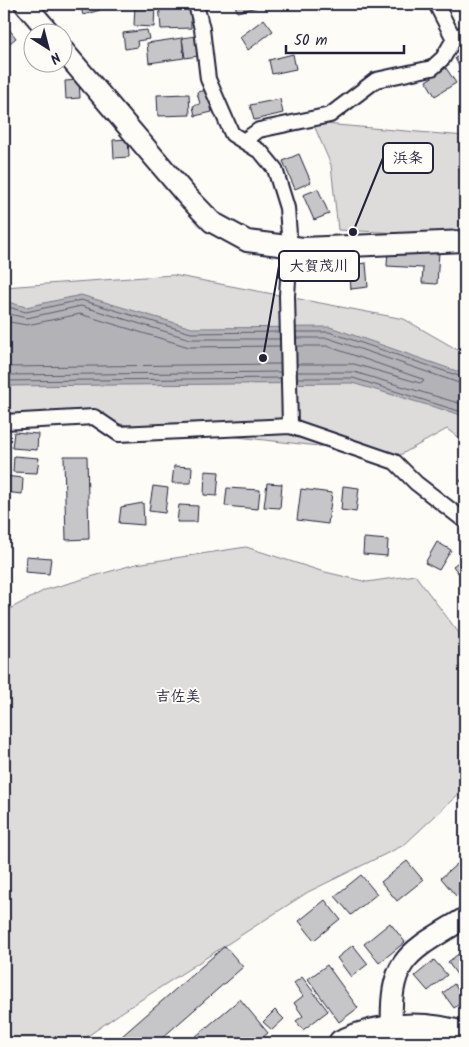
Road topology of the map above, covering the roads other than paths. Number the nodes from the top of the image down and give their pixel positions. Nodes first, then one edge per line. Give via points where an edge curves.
1 (25, 4) edge
2 (196, 4) edge
3 (436, 4) edge
4 (40, 22) edge
5 (460, 36) edge
6 (72, 61) edge
7 (245, 140) junction
8 (465, 241) edge
9 (290, 248) junction
10 (291, 421) junction
11 (4, 422) edge
12 (465, 521) edge
13 (465, 918) edge
14 (383, 1035) edge
15 (465, 1036) edge
16 (342, 1043) edge

1 - 4 street
2 - 7 street via 208,79 232,134
3 - 5 street
5 - 7 street via 432,68 376,80 330,115 259,130
6 - 9 street via 212,222 247,241
7 - 9 street via 275,169 287,208
8 - 9 street
9 - 10 street
10 - 11 street via 119,434 94,417
10 - 12 street via 394,462
13 - 14 street via 410,954 400,965 392,985
14 - 15 highway via 414,1028
14 - 16 highway via 361,1034

